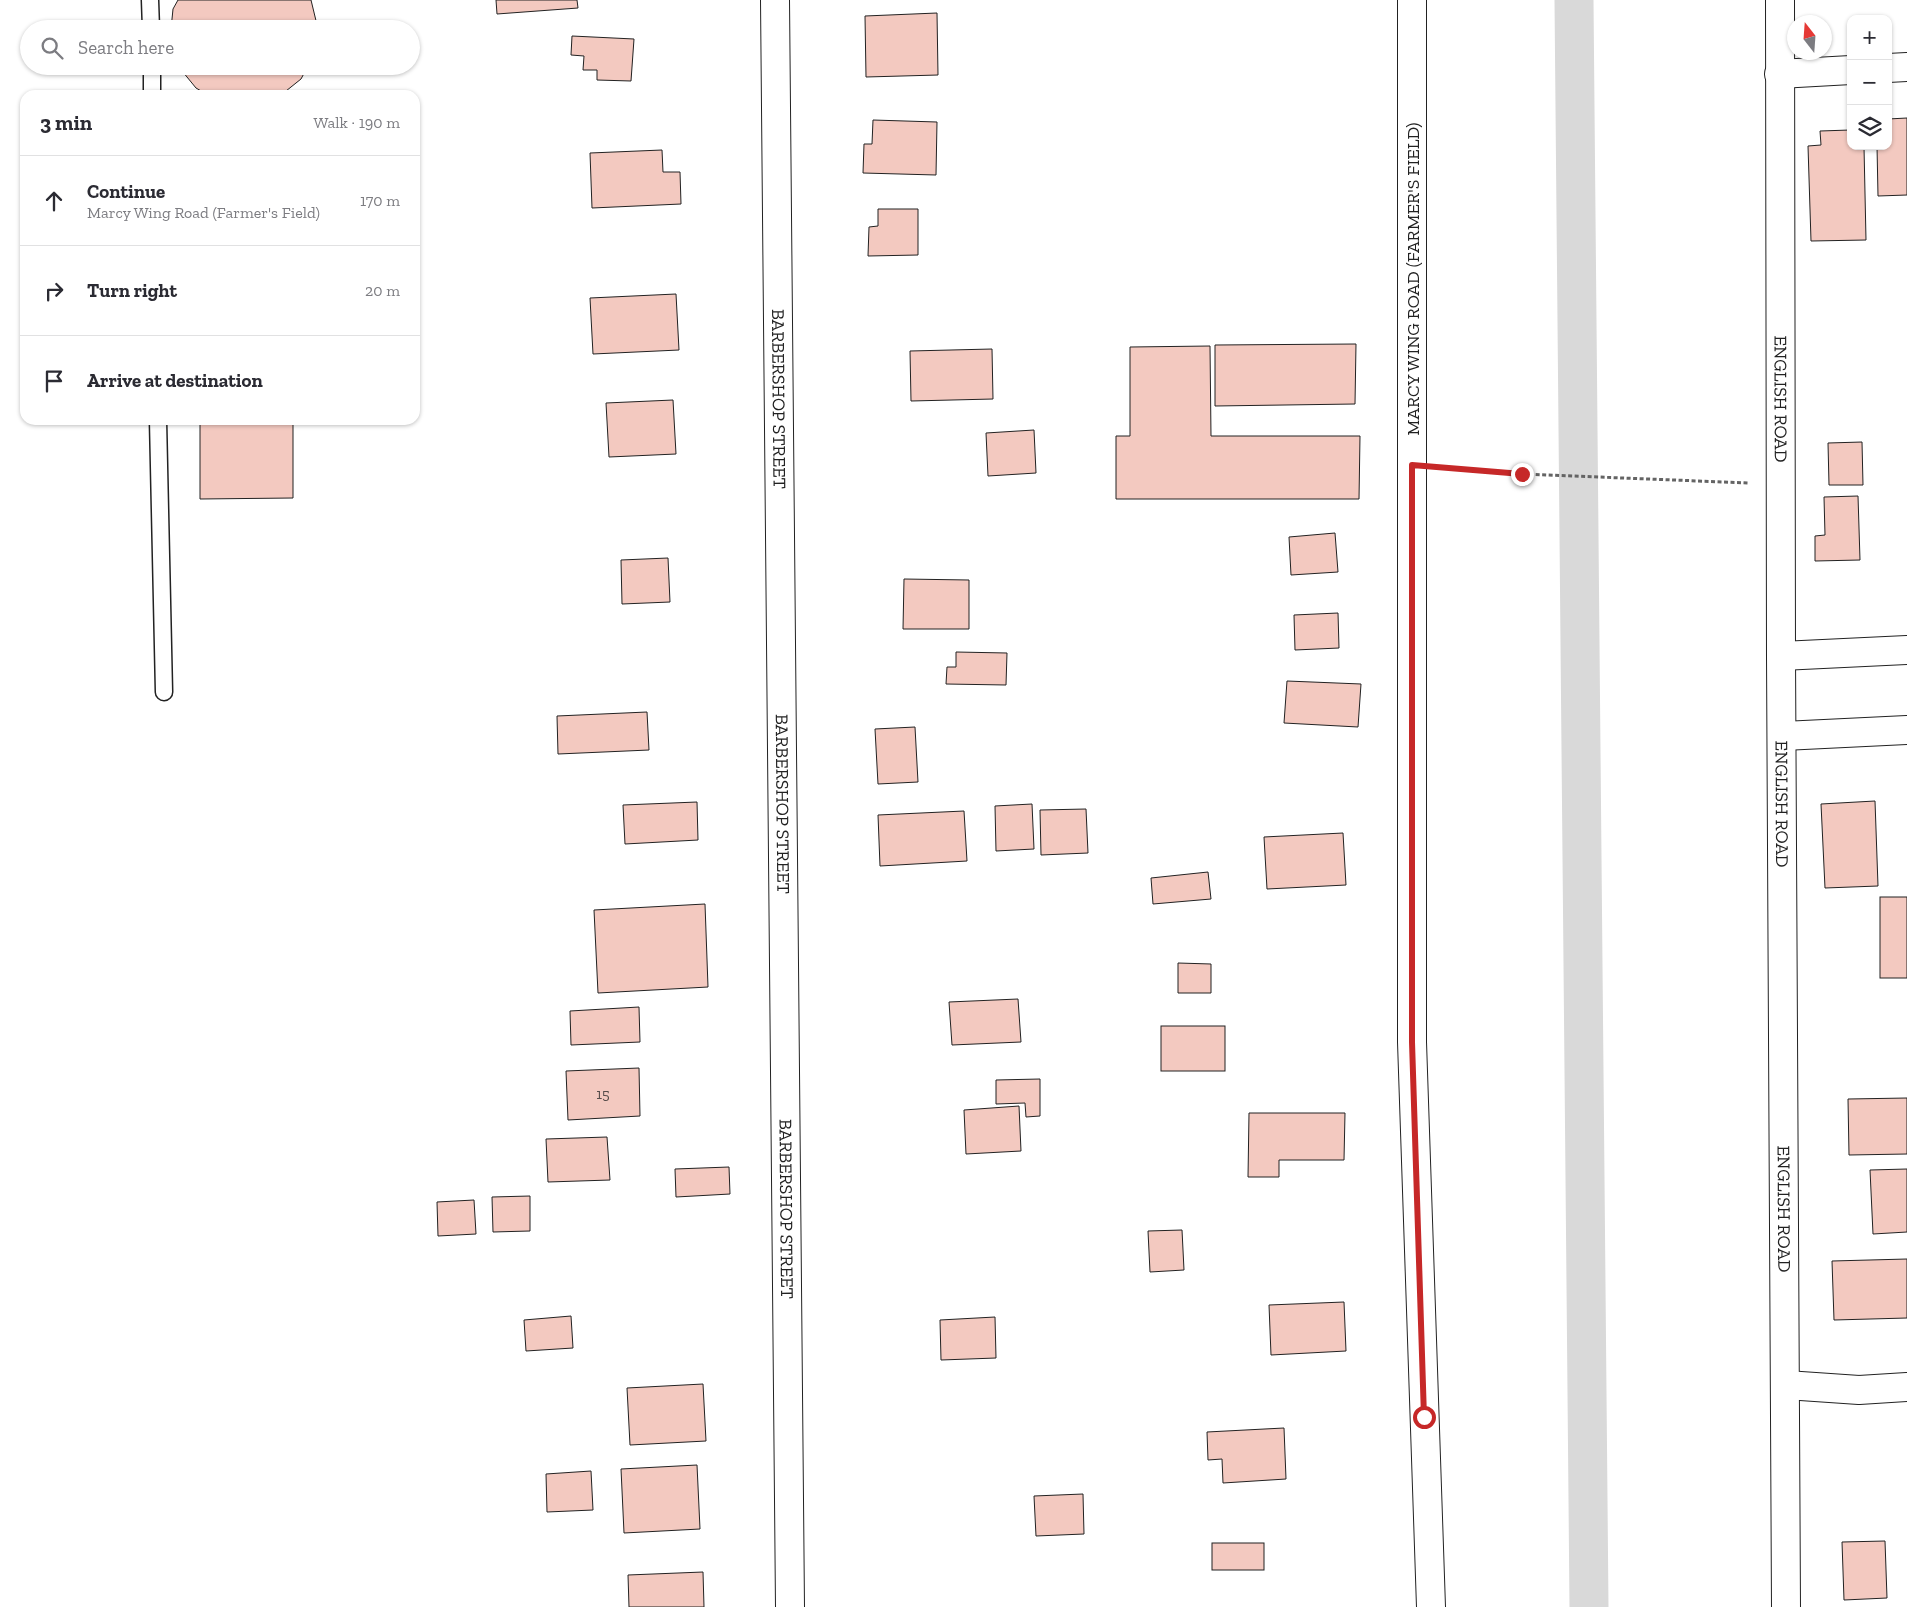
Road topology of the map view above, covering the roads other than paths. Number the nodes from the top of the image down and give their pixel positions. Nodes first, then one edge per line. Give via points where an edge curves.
1 (150, 0) edge
2 (776, 0) edge
3 (1412, 0) edge
4 (1780, 0) edge
5 (151, 20) edge
6 (1907, 67) edge
7 (1892, 68) edge
8 (1847, 70) edge
9 (1779, 74) junction
10 (152, 75) edge
11 (152, 90) edge
12 (158, 425) edge
13 (1907, 650) edge
14 (1781, 656) junction
15 (164, 692) dead end
16 (1907, 730) edge
17 (1783, 736) junction
18 (1786, 1385) junction
19 (1907, 1387) edge
20 (790, 1607) edge
21 (1431, 1607) edge
22 (1786, 1607) edge

1 - 5 lane
2 - 20 street, BARBERSHOP STREET
3 - 21 street, MARCY WING ROAD (FARMER'S FIELD) via 1412,1042
4 - 9 street, ENGLISH ROAD
6 - 7 street
8 - 9 street
9 - 14 street, ENGLISH ROAD
10 - 11 lane
12 - 15 lane
13 - 14 street
14 - 17 street, ENGLISH ROAD
16 - 17 street
17 - 18 street, ENGLISH ROAD
18 - 19 street via 1859,1390
18 - 22 street, ENGLISH ROAD

